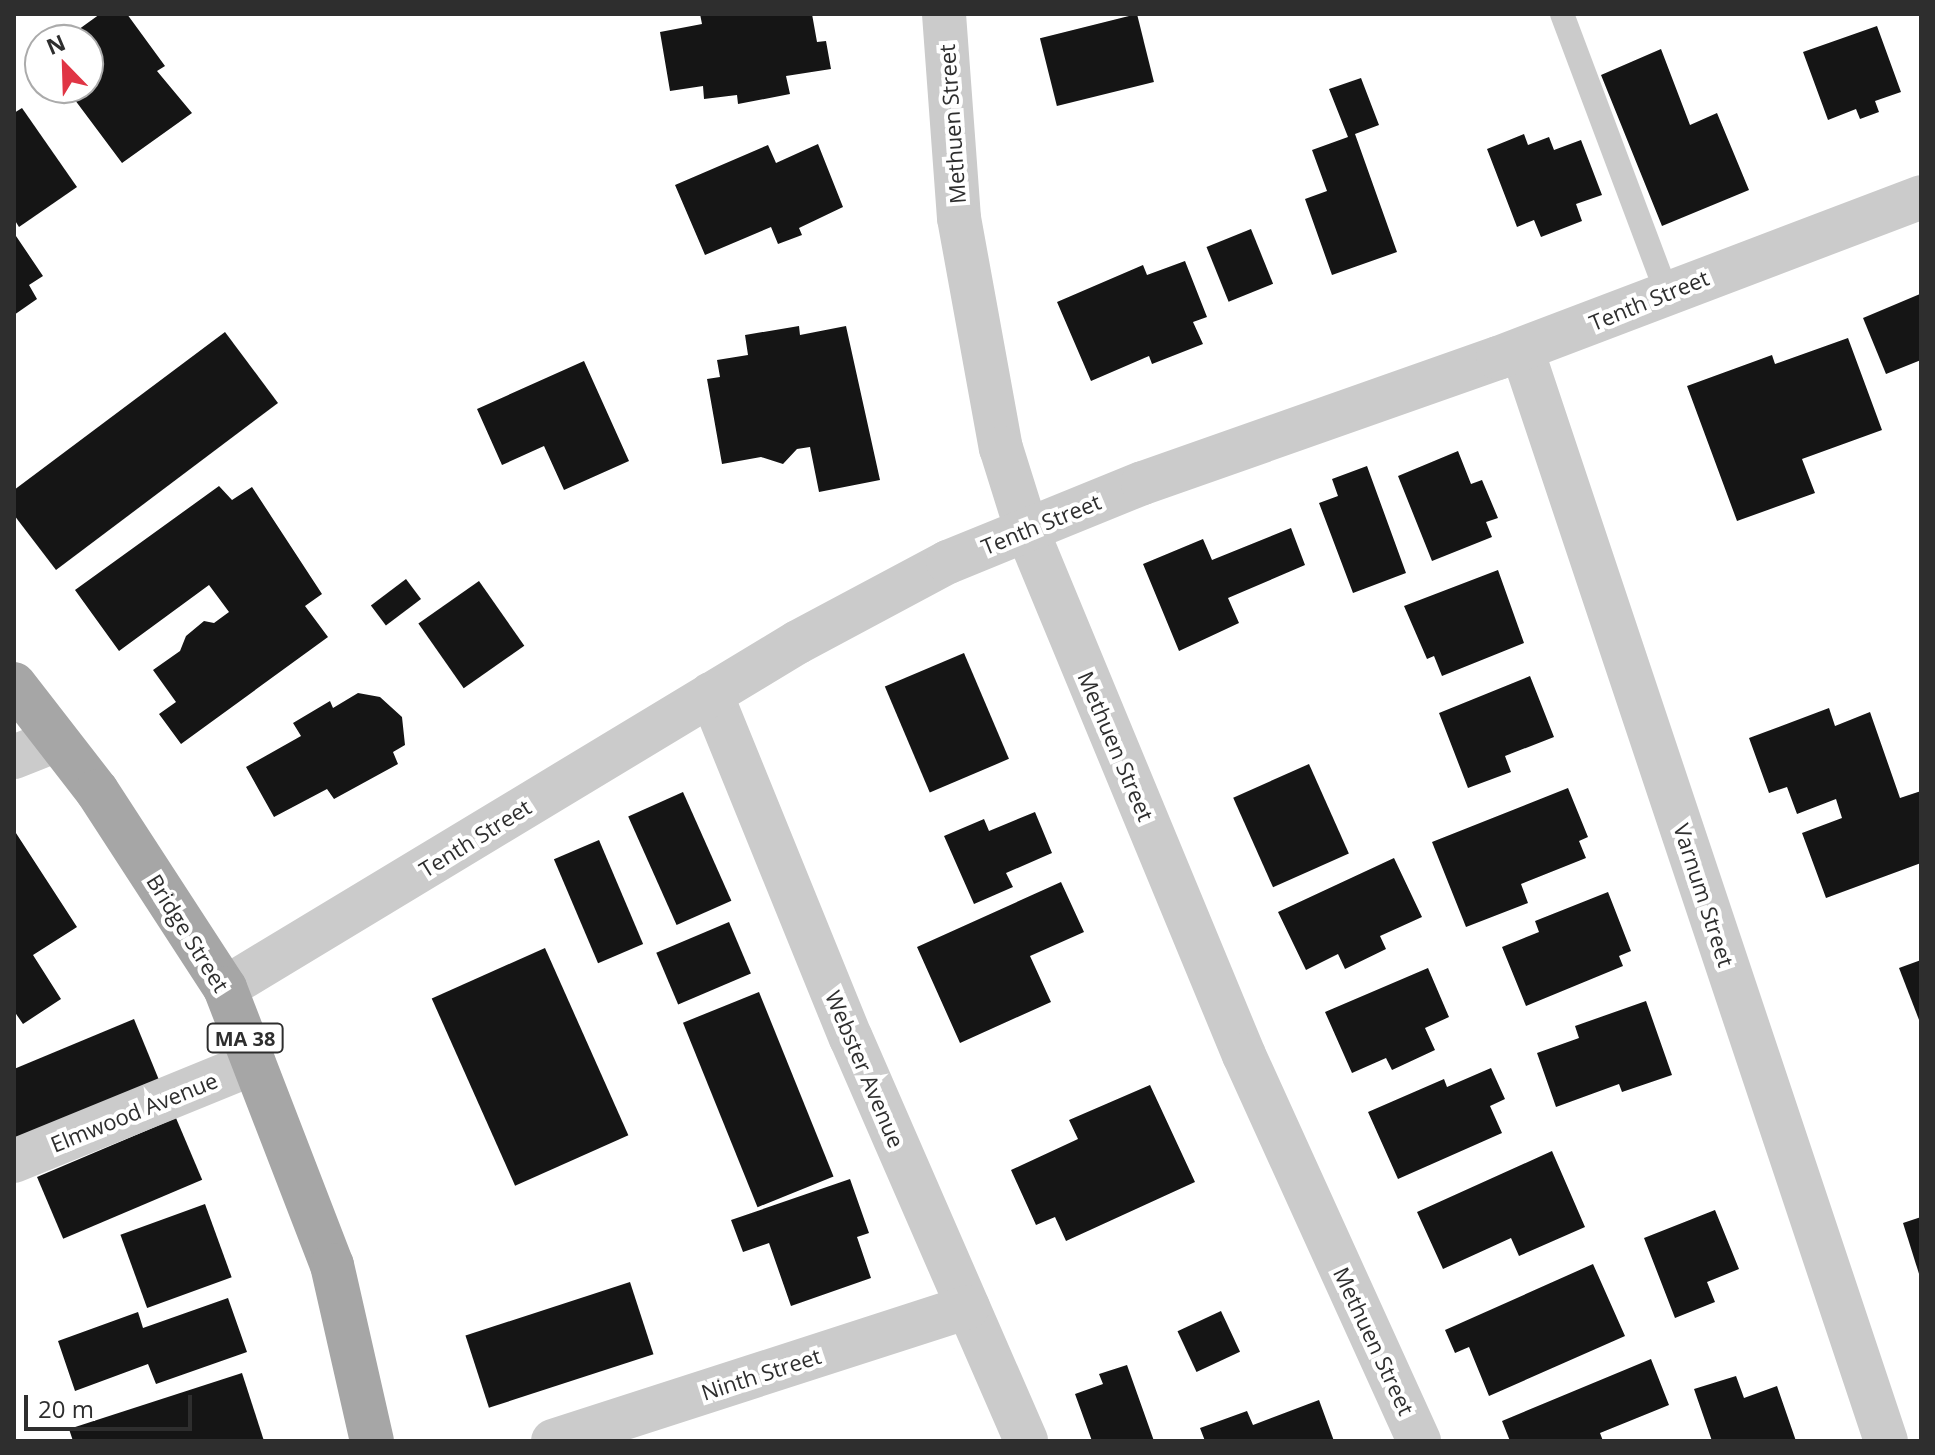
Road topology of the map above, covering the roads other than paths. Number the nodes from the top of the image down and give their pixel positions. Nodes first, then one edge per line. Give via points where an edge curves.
1 (944, 14) edge
2 (1562, 14) edge
3 (1921, 197) edge
4 (1667, 293) junction
5 (1522, 350) junction
6 (1026, 528) junction
7 (14, 684) edge
8 (711, 694) junction
9 (57, 740) junction
10 (14, 757) edge
11 (225, 988) junction
12 (254, 1063) junction
13 (14, 1161) edge
14 (968, 1307) junction
15 (372, 1441) edge
16 (553, 1441) edge
17 (1026, 1441) edge
18 (1419, 1441) edge
19 (1886, 1441) edge

1 - 6 street, Methuen Street via 959,218 1001,448
2 - 4 lane
3 - 4 street, Tenth Street
4 - 5 street, Tenth Street
5 - 6 street, Tenth Street
5 - 19 street, Varnum Street
6 - 8 street, Tenth Street via 948,562
6 - 18 street, Methuen Street via 1244,1055
7 - 9 main road, Bridge Street / MA 38
8 - 11 street, Tenth Street
8 - 14 street, Webster Avenue
9 - 10 street
9 - 11 main road, Bridge Street / MA 38 via 97,791
11 - 12 main road, Bridge Street / MA 38
12 - 13 street, Elmwood Avenue
12 - 15 main road, Bridge Street / MA 38 via 332,1265
14 - 16 street, Ninth Street
14 - 17 street, Webster Avenue

